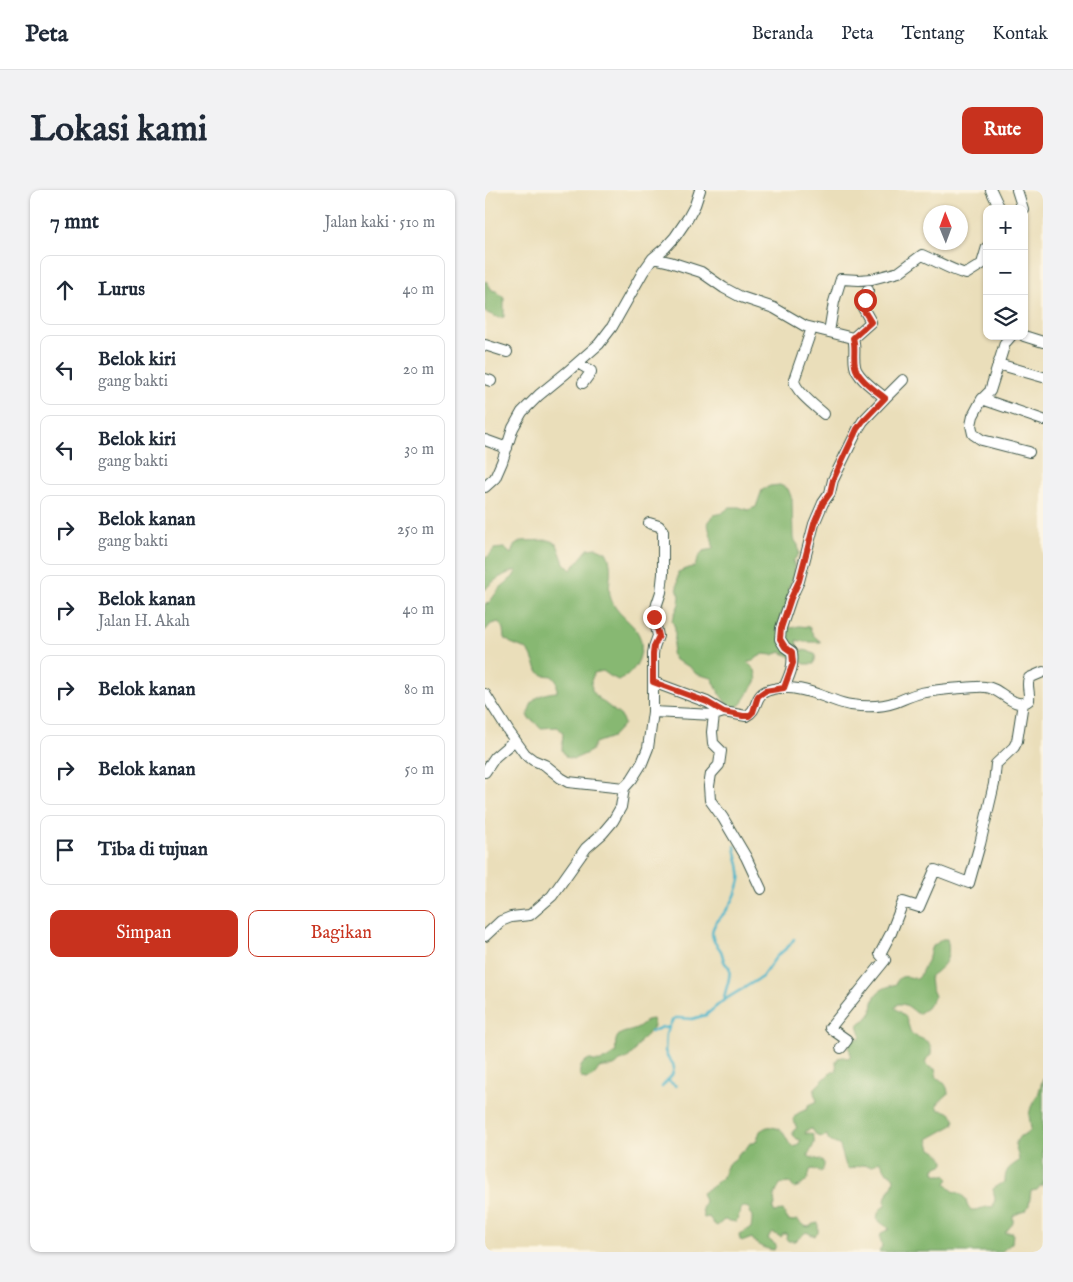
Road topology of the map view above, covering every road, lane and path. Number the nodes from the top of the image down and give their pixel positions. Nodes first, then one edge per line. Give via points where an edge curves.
1 (700, 190) edge
2 (991, 190) edge
3 (1017, 190) edge
4 (997, 205) edge
5 (1022, 205) edge
6 (986, 250) edge
7 (653, 258) junction
8 (868, 290) dead end
9 (812, 328) junction
10 (829, 332) junction
11 (1028, 337) edge
12 (853, 338) junction
13 (1008, 340) edge
14 (1043, 342) edge
15 (485, 345) edge
16 (507, 352) dead end
17 (579, 363) junction
18 (998, 364) junction
19 (1043, 376) edge
20 (903, 380) dead end
21 (583, 383) dead end
22 (885, 398) junction
23 (982, 399) junction
24 (824, 414) dead end
25 (1043, 420) edge
26 (485, 440) edge
27 (507, 448) junction
28 (1029, 452) dead end
29 (485, 488) edge
30 (649, 523) dead end
31 (1037, 675) edge
32 (653, 682) junction
33 (784, 688) junction
34 (485, 694) edge
35 (1023, 703) junction
36 (653, 712) junction
37 (719, 713) junction
38 (515, 740) junction
39 (488, 773) edge
40 (624, 788) junction
41 (761, 889) dead end
42 (486, 933) edge
43 (841, 1048) dead end

1 - 7 street via 695,205 675,237
2 - 4 street
3 - 5 street
6 - 10 street via 982,264 967,274 922,255 899,272 872,279 841,279
7 - 9 street via 701,272 741,297 775,308
7 - 17 street via 611,327
8 - 12 street via 861,306 871,322
9 - 10 street
9 - 24 street via 794,383
10 - 12 street
11 - 14 street
12 - 22 street via 857,373
13 - 18 street
15 - 16 street
17 - 21 street via 591,370
17 - 27 street via 522,412
18 - 19 street
18 - 23 street via 990,390
20 - 22 street
22 - 33 street via 857,429 814,524 799,581 781,628 780,639 792,652 793,663
23 - 25 street
23 - 28 street via 973,416 973,434 982,440
26 - 27 street
27 - 29 street via 495,478
30 - 32 street via 663,531 664,563 654,617 659,636 654,646
31 - 35 street via 1027,680 1029,700
32 - 36 street
32 - 37 street via 707,702
33 - 35 street via 807,691 850,705 872,706 894,703 930,691 985,686 995,688 1015,703
33 - 37 street via 765,691 758,696 749,716
34 - 38 street
35 - 43 street via 1017,741 996,764 969,883 935,870 919,907 903,902 880,954 885,960 830,1028 847,1040
36 - 37 street
36 - 40 street via 645,756
37 - 41 street via 712,732 713,743 721,751 719,765 711,774 710,800 746,857
38 - 39 street via 495,757
38 - 40 street via 530,758 568,782
40 - 42 street via 621,807 613,821 586,848 552,896 530,916 511,917

